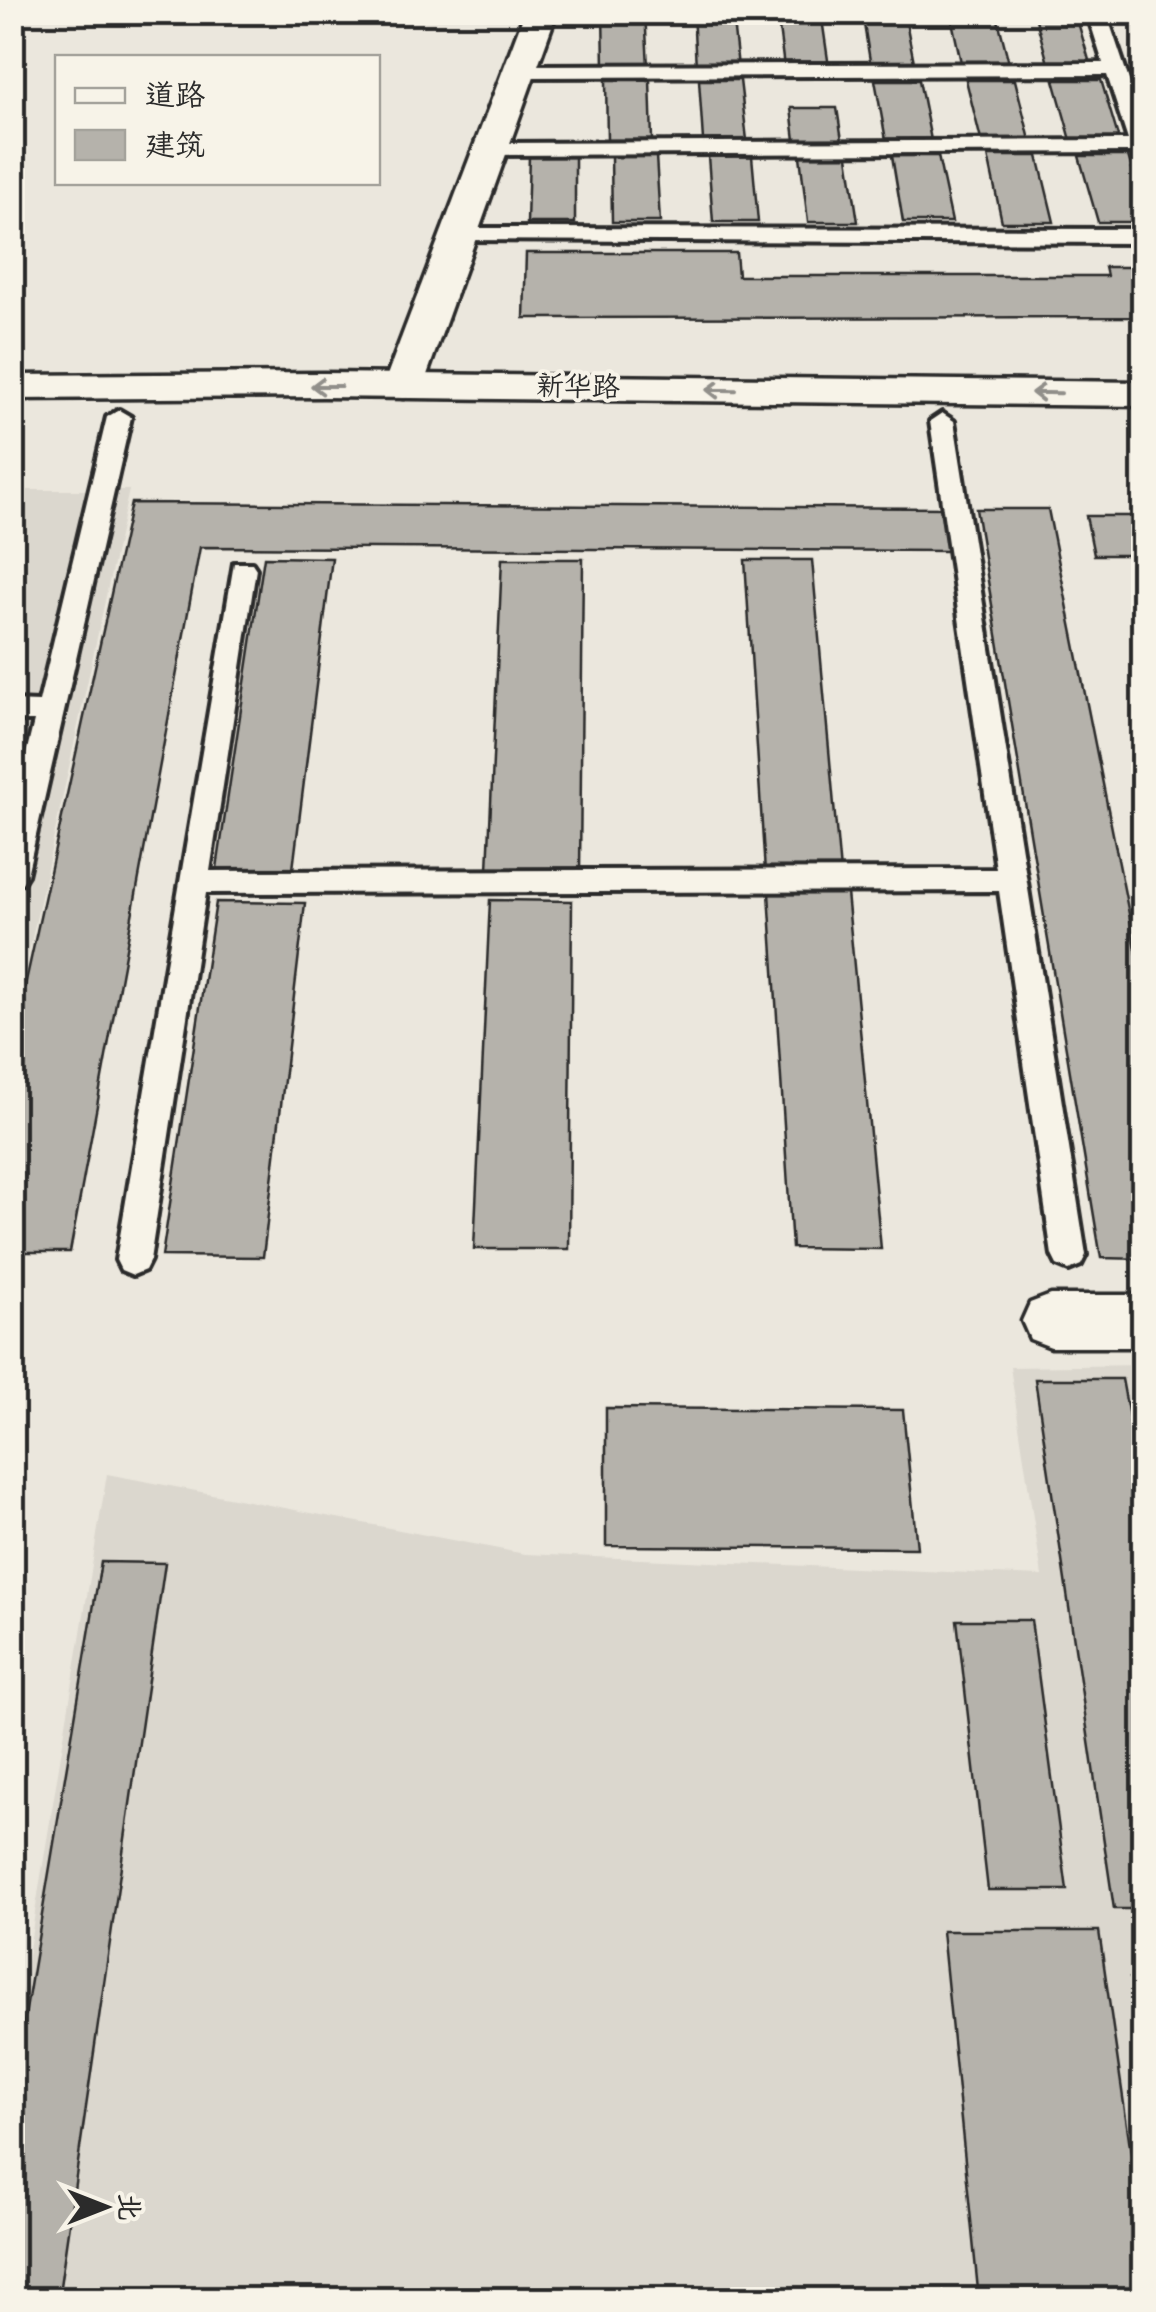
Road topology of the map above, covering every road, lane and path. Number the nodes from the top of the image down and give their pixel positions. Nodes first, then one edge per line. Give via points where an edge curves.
1 (541, 12) edge
2 (1096, 12) edge
3 (1114, 69) junction
4 (520, 70) junction
5 (490, 150) junction
6 (1142, 152) edge
7 (458, 235) junction
8 (1144, 236) edge
9 (403, 386) junction
10 (12, 388) edge
11 (1144, 394) edge
12 (119, 416) junction
13 (12, 417) edge
14 (942, 422) junction
15 (1144, 424) edge
16 (242, 569) dead end
17 (12, 712) edge
18 (50, 712) junction
19 (12, 875) edge
20 (1012, 880) junction
21 (193, 882) junction
22 (1068, 1255) dead end
23 (133, 1260) dead end
24 (1051, 1321) dead end
25 (1144, 1321) edge

1 - 4 main road
2 - 3 lane
3 - 4 lane
3 - 6 lane
4 - 5 main road
5 - 6 lane
5 - 7 main road
7 - 8 lane
7 - 9 main road
9 -> 10 main road, 新华路
11 -> 9 main road, 新华路
12 - 13 main road, 新华路
12 - 14 main road, 新华路
12 - 18 lane
14 - 15 main road, 新华路
14 - 20 lane
16 - 21 lane
17 - 18 lane
18 - 19 lane
20 - 21 lane
20 - 22 lane
21 - 23 lane
24 - 25 main road

